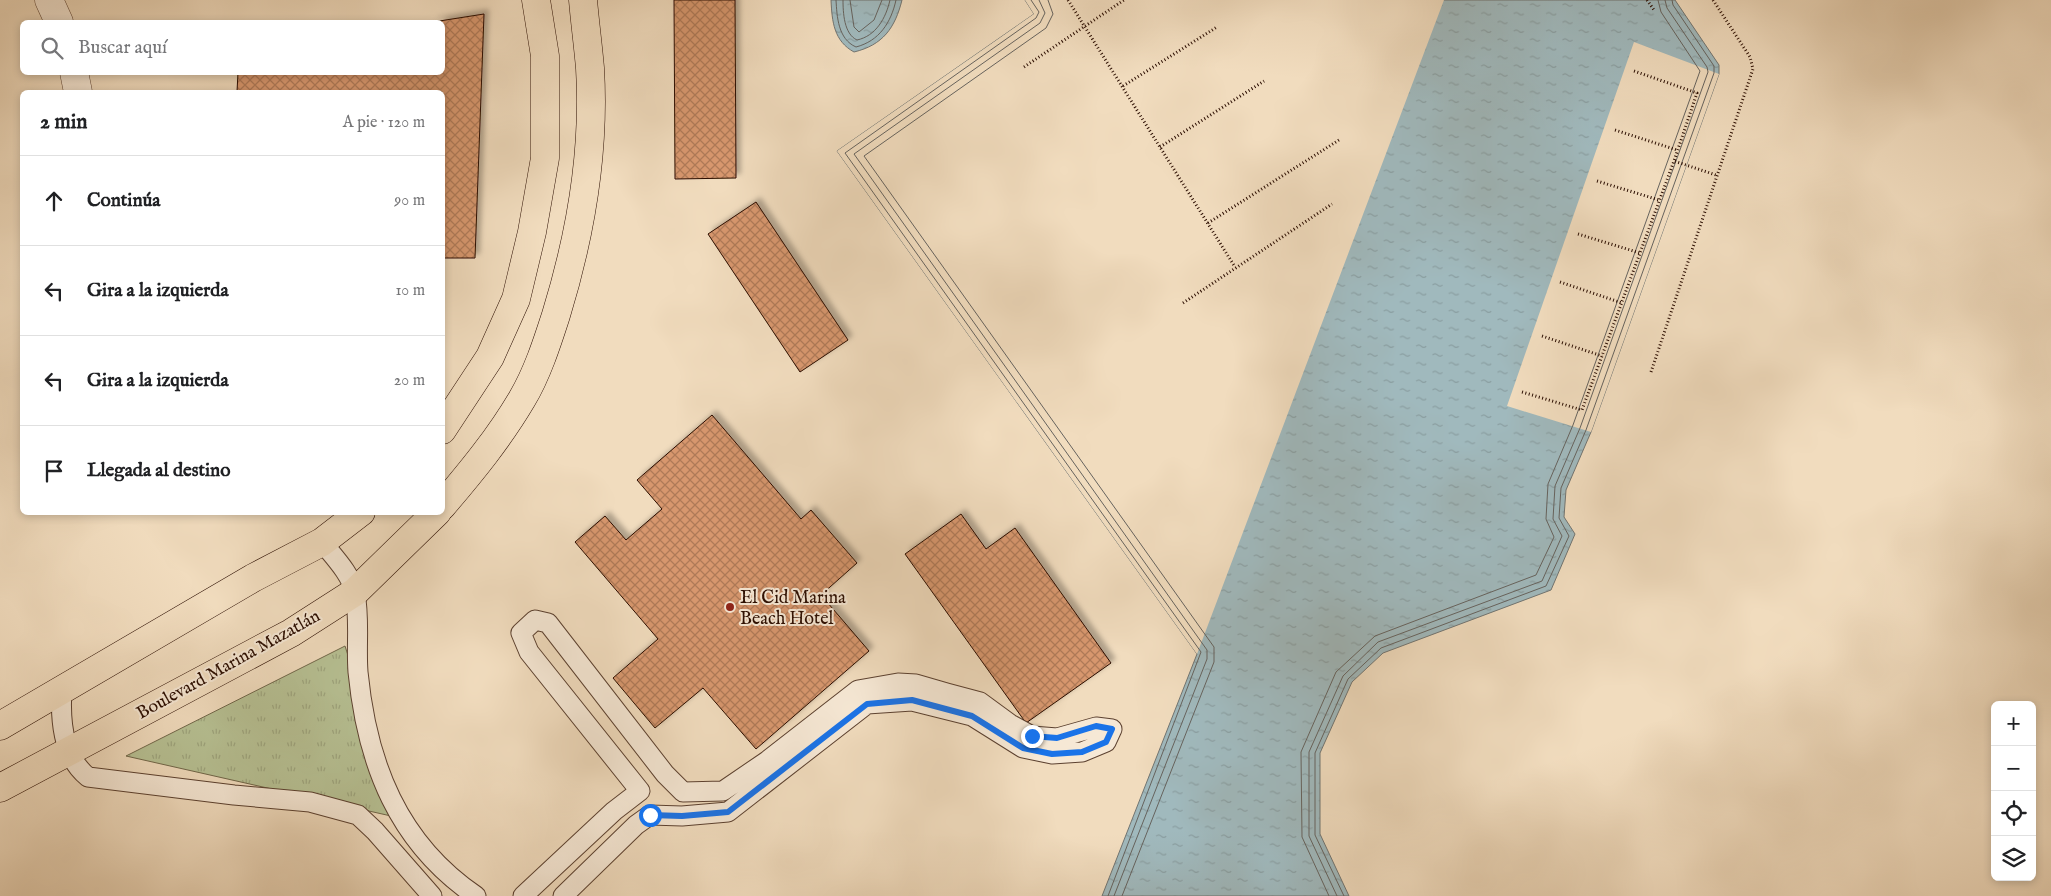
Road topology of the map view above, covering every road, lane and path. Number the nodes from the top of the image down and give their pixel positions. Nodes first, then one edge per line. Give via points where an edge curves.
1 (49, 0) edge
2 (536, 0) edge
3 (583, 0) edge
4 (1068, 0) edge
5 (1124, 0) edge
6 (1647, 0) edge
7 (1713, 0) edge
8 (1654, 10) dead end
9 (58, 20) edge
10 (1218, 27) dead end
11 (1024, 67) dead end
12 (1634, 71) dead end
13 (75, 75) edge
14 (1264, 80) dead end
15 (1122, 86) junction
16 (78, 90) edge
17 (1614, 130) dead end
18 (1339, 140) dead end
19 (1160, 147) junction
20 (1677, 150) junction
21 (1674, 161) junction
22 (1716, 175) junction
23 (1597, 181) dead end
24 (1659, 200) junction
25 (1332, 204) dead end
26 (1208, 223) junction
27 (1578, 234) dead end
28 (1640, 253) junction
29 (1235, 267) junction
30 (1560, 282) dead end
31 (1183, 303) dead end
32 (1622, 303) junction
33 (1542, 336) dead end
34 (1602, 356) junction
35 (1651, 372) dead end
36 (1522, 392) dead end
37 (445, 426) edge
38 (445, 502) edge
39 (357, 515) edge
40 (434, 515) edge
41 (322, 542) junction
42 (355, 592) junction
43 (62, 690) junction
44 (0, 726) edge
45 (70, 752) junction
46 (0, 788) edge
47 (432, 896) edge
48 (476, 896) edge
49 (523, 896) edge
50 (563, 896) edge

1 - 9 street
2 - 37 main road via 545,56 544,158 532,232 509,316 490,358
3 - 38 main road via 590,69 590,133 584,193 569,273 549,338 522,398 484,456
4 - 15 path
5 - 11 path
6 - 8 path
7 - 22 path via 1750,57 1753,69
10 - 15 path
12 - 20 path via 1697,93
13 - 16 street
14 - 19 path
15 - 19 path
17 - 20 path
18 - 26 path
19 - 26 path
20 - 21 path
21 - 22 path
21 - 24 path
22 - 35 path
23 - 24 path
24 - 28 path
25 - 29 path
26 - 29 path
27 - 28 path
28 - 32 path
29 - 31 path
30 - 32 path
32 - 34 path
33 - 34 path
34 - 36 path via 1582,410
39 - 41 main road
40 - 42 main road, Boulevard Marina Mazatlán
41 - 42 lane
41 - 43 main road via 253,578
42 - 45 main road, Boulevard Marina Mazatlán via 292,633
42 - 48 lane via 358,672 368,742 382,782 416,840 453,880
43 - 44 main road
43 - 45 lane via 61,711
45 - 46 main road, Boulevard Marina Mazatlán
45 - 47 lane via 88,777 310,802 358,815
49 - 50 lane via 640,791 529,652 521,633 535,620 548,623 665,774 683,792 723,791 858,690 876,686 916,684 980,702 1032,736 1057,738 1096,726 1112,729 1106,742 1082,752 1052,754 1023,748 972,716 912,700 867,704 728,812 650,815

